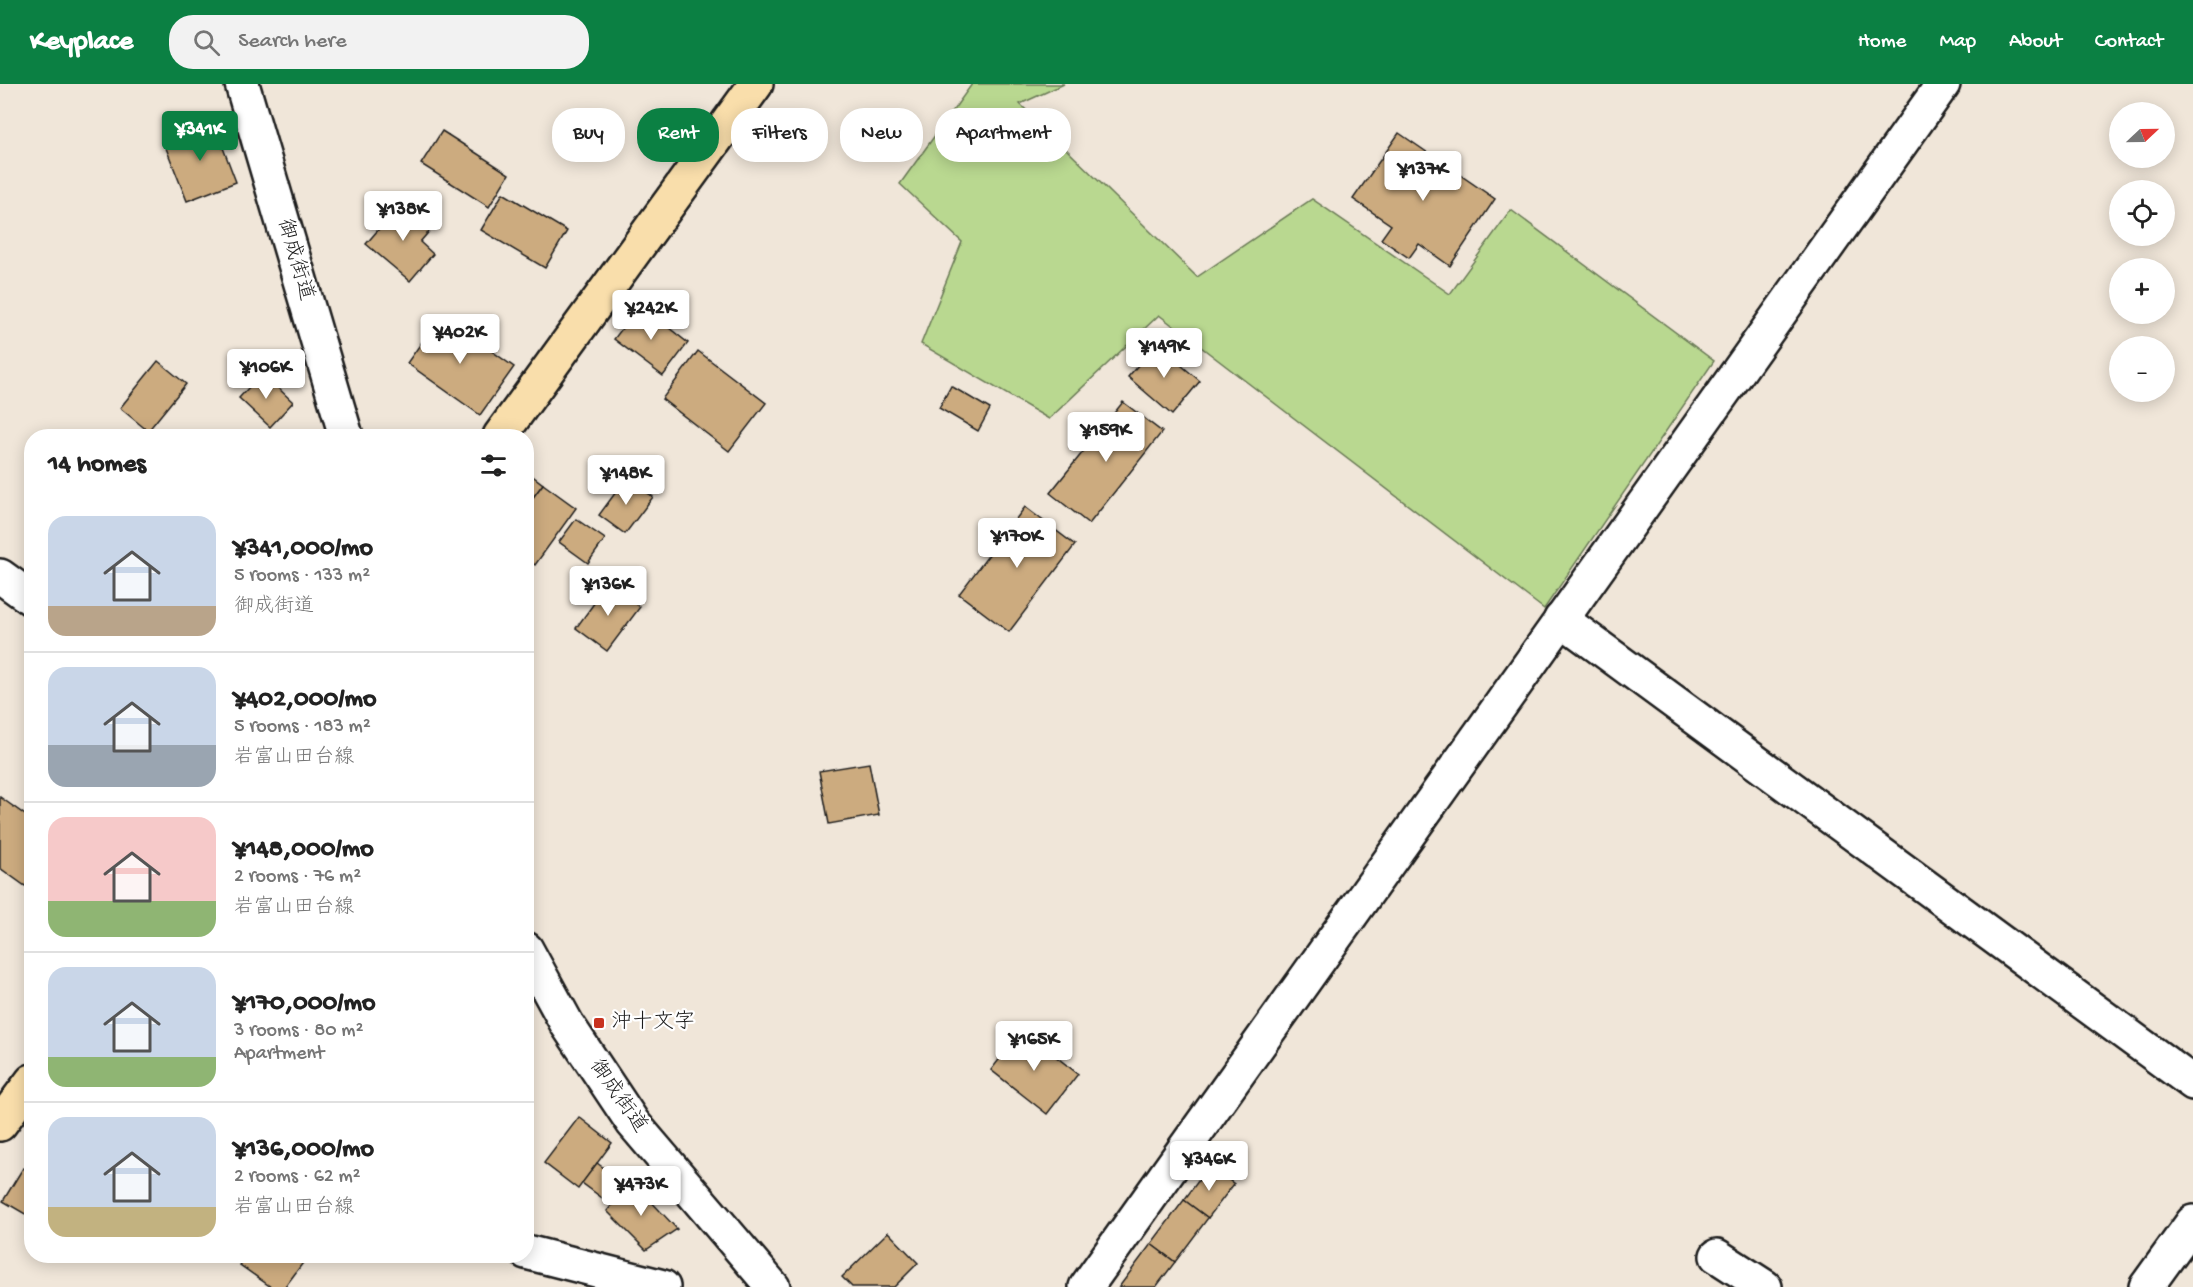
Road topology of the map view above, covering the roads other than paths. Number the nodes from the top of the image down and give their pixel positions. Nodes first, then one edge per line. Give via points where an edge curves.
1 (242, 84) edge
2 (756, 84) edge
3 (1943, 84) edge
4 (344, 429) edge
5 (505, 429) edge
6 (0, 576) edge
7 (24, 593) edge
8 (1561, 620) junction
9 (534, 964) edge
10 (2193, 1083) edge
11 (24, 1097) edge
12 (14, 1116) edge
13 (2193, 1222) edge
14 (534, 1254) edge
15 (1717, 1256) dead end
16 (663, 1287) edge
17 (772, 1287) edge
18 (1086, 1287) edge
19 (1765, 1287) edge
20 (2146, 1287) edge

1 - 4 street, 御成街道
2 - 5 main road
3 - 8 street
6 - 7 street
8 - 10 street
8 - 18 street
9 - 17 street, 御成街道 via 567,1024 633,1123
11 - 12 main road
13 - 20 street
14 - 16 street
15 - 19 street

